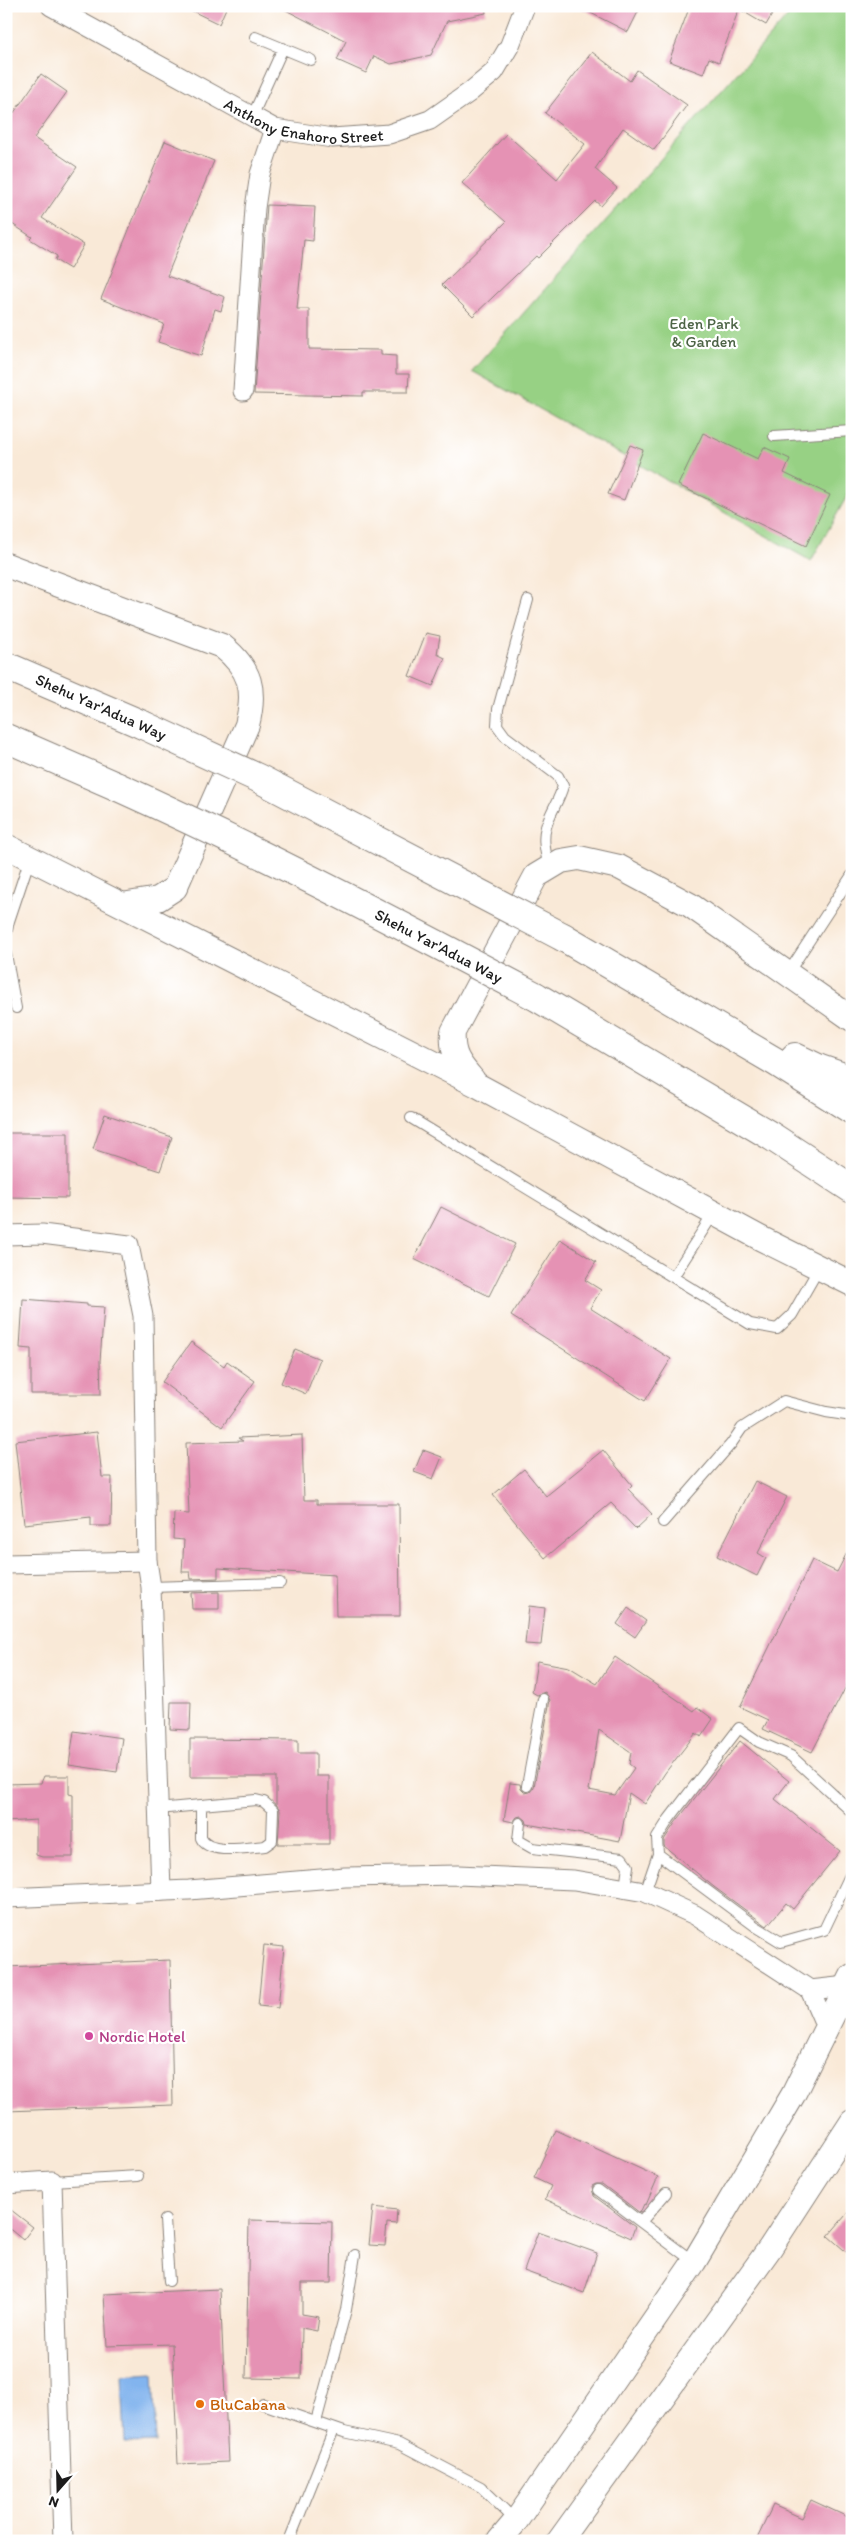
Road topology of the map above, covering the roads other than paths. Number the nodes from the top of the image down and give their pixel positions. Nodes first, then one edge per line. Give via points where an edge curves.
1 (51, 6) edge
2 (525, 6) edge
3 (255, 37) dead end
4 (283, 48) junction
5 (311, 60) dead end
6 (252, 117) junction
7 (276, 129) junction
8 (243, 391) dead end
9 (852, 431) edge
10 (774, 436) dead end
11 (6, 565) edge
12 (528, 600) dead end
13 (6, 666) edge
14 (6, 738) edge
15 (6, 846) edge
16 (30, 858) junction
17 (548, 867) junction
18 (852, 875) edge
19 (122, 905) junction
20 (6, 935) edge
21 (6, 954) edge
22 (788, 973) junction
23 (655, 991) junction
24 (16, 1008) dead end
25 (852, 1020) edge
26 (852, 1080) edge
27 (478, 1085) junction
28 (852, 1110) edge
29 (411, 1118) dead end
30 (852, 1189) edge
31 (714, 1213) junction
32 (6, 1236) edge
33 (819, 1268) junction
34 (673, 1277) junction
35 (852, 1284) edge
36 (852, 1298) edge
37 (852, 1416) edge
38 (663, 1522) dead end
39 (147, 1561) junction
40 (6, 1564) edge
41 (280, 1583) dead end
42 (151, 1587) junction
43 (543, 1699) dead end
44 (527, 1786) dead end
45 (201, 1805) junction
46 (157, 1809) junction
47 (852, 1812) edge
48 (520, 1823) dead end
49 (658, 1854) junction
50 (852, 1871) edge
51 (625, 1889) junction
52 (161, 1891) junction
53 (645, 1892) junction
54 (6, 1898) edge
55 (850, 1981) edge
56 (810, 1990) junction
57 (827, 2029) junction
58 (852, 2122) edge
59 (138, 2176) dead end
60 (52, 2182) junction
61 (6, 2184) edge
62 (598, 2190) dead end
63 (666, 2193) dead end
64 (165, 2220) dead end
65 (640, 2222) junction
66 (355, 2255) dead end
67 (694, 2262) junction
68 (169, 2281) dead end
69 (263, 2404) dead end
70 (316, 2422) junction
71 (334, 2429) junction
72 (516, 2521) junction
73 (63, 2541) edge
74 (289, 2541) edge
75 (498, 2541) edge
76 (559, 2541) edge

1 - 6 street, Anthony Enahoro Street
2 - 7 street, Anthony Enahoro Street via 510,45 494,72 430,120 389,134 332,138
3 - 4 lane
4 - 5 lane
4 - 6 lane
6 - 7 street, Anthony Enahoro Street
7 - 8 street via 260,174 255,208
9 - 10 lane
11 - 19 street via 222,646 238,661 248,678 252,707 247,725 175,888 158,899
12 - 17 lane via 498,709 497,725 504,736 558,776 563,786 545,828
13 - 23 highway, Shehu Yar'Adua Way, bridge via 275,786 563,937
14 - 30 highway, Shehu Yar'Adua Way, bridge via 238,842 535,996 771,1136
15 - 16 street
16 - 19 street
16 - 20 lane
17 - 22 street via 579,858 619,868 690,905
17 - 27 street via 536,876 525,894 453,1032 455,1057
18 - 22 lane
19 - 27 street
21 - 24 lane
22 - 25 street
23 - 26 highway via 724,1021 820,1070
23 - 28 highway, Shehu Yar'Adua Way
27 - 31 street
29 - 34 lane
31 - 33 street
31 - 34 lane
32 - 39 street via 42,1234 129,1245 143,1316
33 - 34 lane via 792,1315 777,1329 750,1324
33 - 35 street
33 - 36 street
37 - 38 lane via 784,1401 742,1428 732,1444
39 - 40 street
39 - 42 street
41 - 42 lane
42 - 46 street
43 - 44 lane
45 - 45 lane via 201,1838 208,1846 216,1849 266,1846 272,1841 273,1810 264,1802
45 - 46 lane
46 - 52 street
47 - 49 lane via 791,1756 759,1742 739,1728 669,1818 657,1838
48 - 51 lane via 518,1840 532,1848 622,1858 628,1866
49 - 50 lane via 781,1942 824,1930
49 - 53 lane
51 - 52 street via 574,1880 458,1875 345,1878
51 - 53 street
52 - 54 street
53 - 56 street via 695,1915
55 - 56 street
55 - 57 street
56 - 57 street
57 - 67 street via 793,2095
58 - 76 street via 770,2248
59 - 60 lane
60 - 61 street
60 - 73 street
62 - 65 lane
63 - 65 lane
64 - 68 lane
65 - 67 lane
66 - 70 lane via 346,2310
67 - 72 street
69 - 70 lane
70 - 71 lane
71 - 72 lane via 399,2444 481,2487
71 - 74 lane
72 - 75 street

